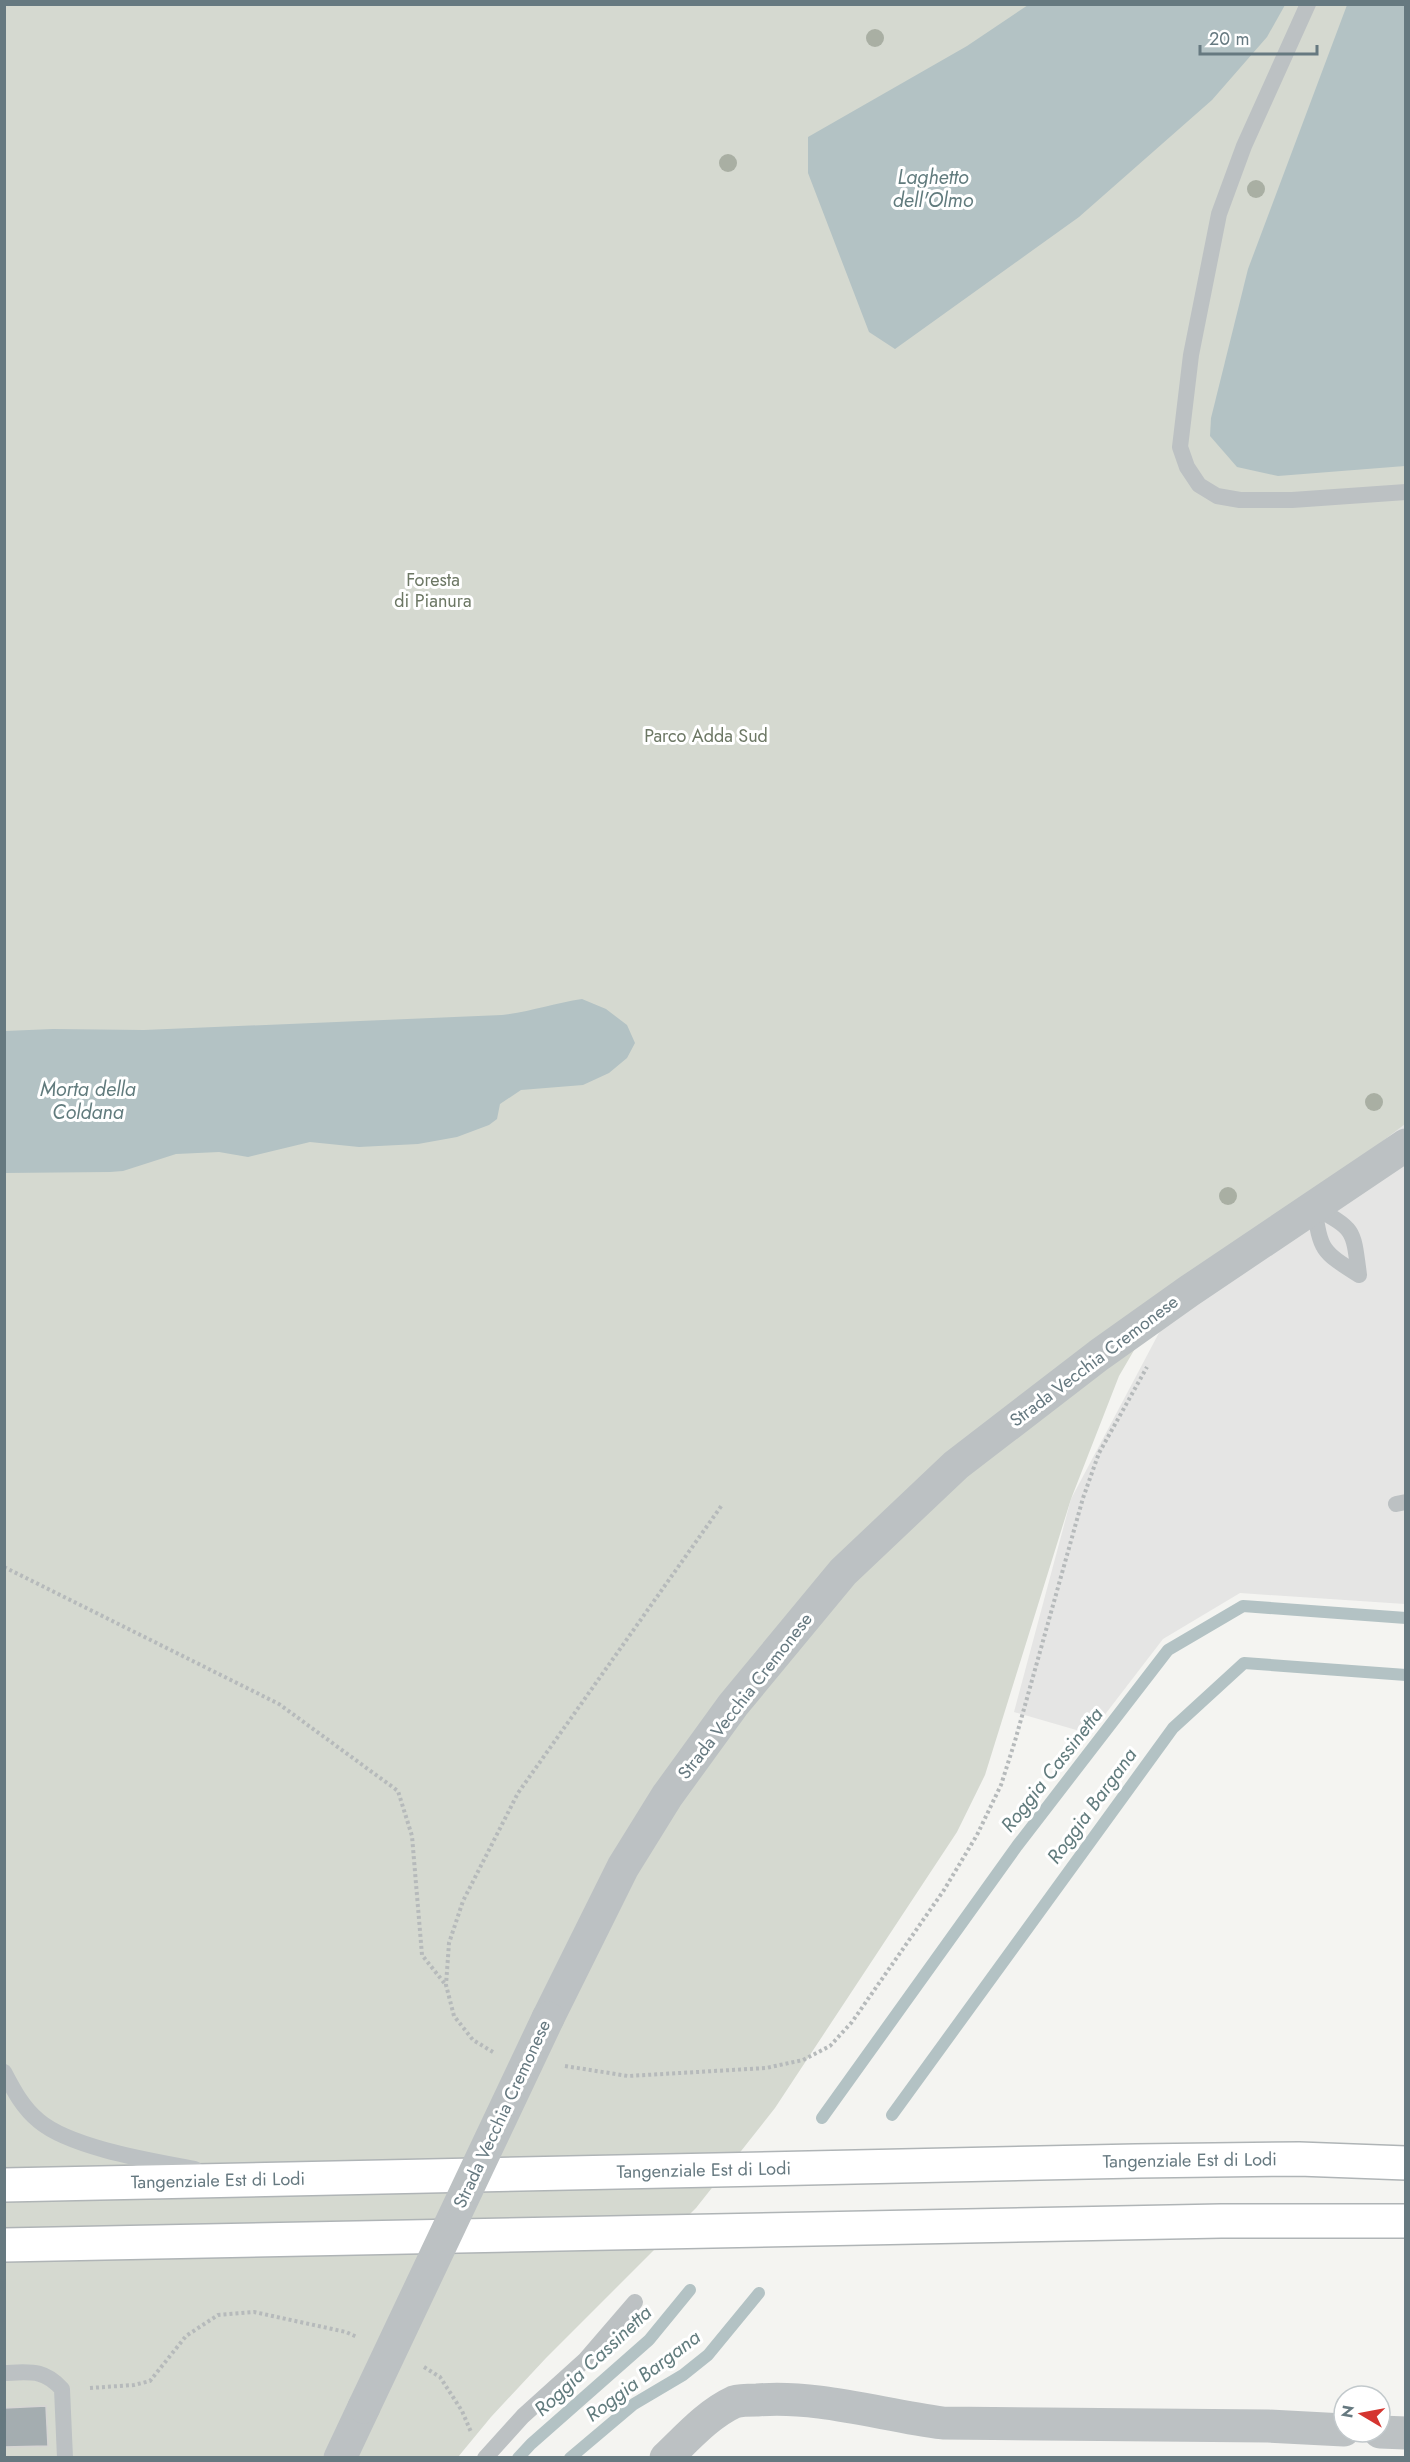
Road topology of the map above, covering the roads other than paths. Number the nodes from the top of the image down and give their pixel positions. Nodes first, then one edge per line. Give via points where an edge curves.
1 (1308, 4) edge
2 (1406, 492) edge
3 (1406, 1145) edge
4 (4, 2072) edge
5 (12, 2097) edge
6 (1406, 2163) edge
7 (255, 2180) junction
8 (4, 2185) edge
9 (1406, 2221) edge
10 (4, 2245) edge
11 (635, 2302) dead end
12 (4, 2373) edge
13 (1332, 2429) edge
14 (65, 2457) edge
15 (340, 2457) edge
16 (485, 2457) edge
17 (666, 2457) edge

1 - 2 lane via 1244,146 1219,214 1191,355 1180,447 1187,468 1199,485 1217,495 1240,500
3 - 15 street, Strada Vecchia Cremonese, bridge via 1189,1291 956,1466 843,1572 733,1705 667,1796 623,1867
4 - 5 lane
5 - 7 lane via 40,2122 72,2140 154,2161
6 - 7 highway, Tangenziale Est di Lodi via 1276,2159
7 - 8 highway, Tangenziale Est di Lodi
9 - 10 highway via 1221,2221
11 - 16 lane via 585,2360
12 - 14 lane via 50,2376 62,2389
13 - 17 street via 944,2422 820,2401 767,2399 736,2401 714,2414

